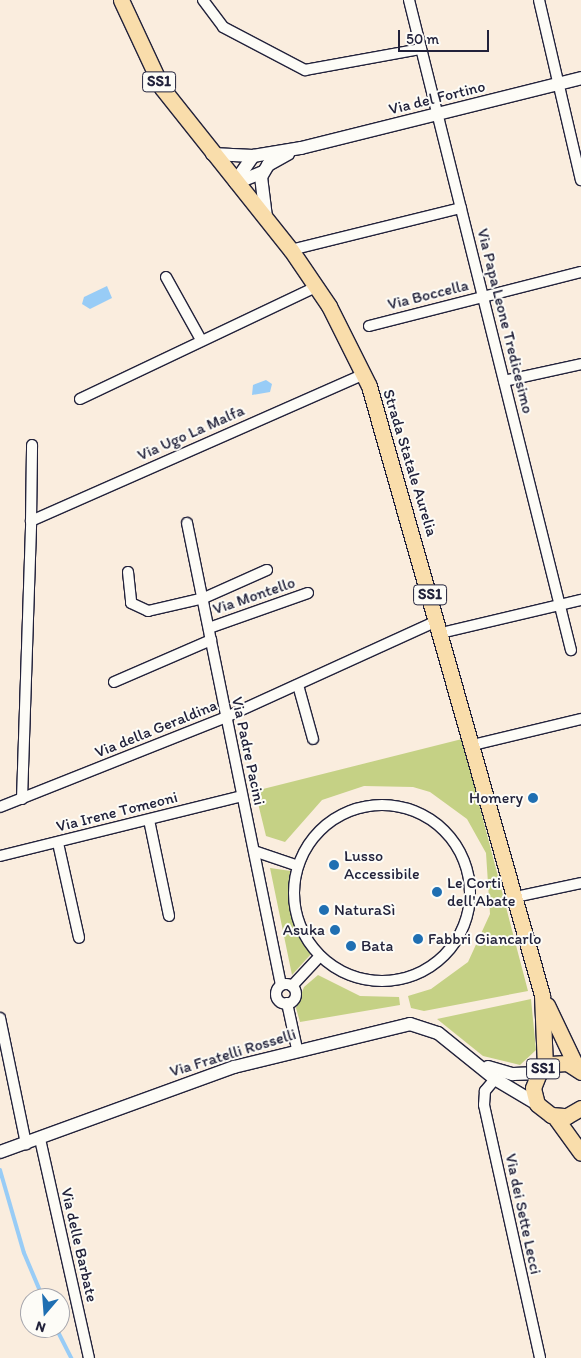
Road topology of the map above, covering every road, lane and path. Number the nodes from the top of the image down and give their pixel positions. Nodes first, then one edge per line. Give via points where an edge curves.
1 (121, 0) edge
2 (203, 0) edge
3 (409, 0) edge
4 (539, 0) edge
5 (421, 49) junction
6 (581, 78) edge
7 (559, 84) junction
8 (438, 115) junction
9 (301, 148) junction
10 (212, 154) junction
11 (253, 156) junction
12 (263, 172) junction
13 (581, 180) edge
14 (236, 182) junction
15 (461, 208) junction
16 (266, 219) junction
17 (291, 250) junction
18 (581, 272) edge
19 (166, 277) dead end
20 (316, 287) junction
21 (484, 296) junction
22 (369, 326) dead end
23 (201, 340) junction
24 (581, 364) edge
25 (364, 374) junction
26 (504, 381) junction
27 (80, 399) dead end
28 (32, 445) dead end
29 (31, 520) junction
30 (186, 523) dead end
31 (267, 570) dead end
32 (128, 572) dead end
33 (308, 592) dead end
34 (204, 598) junction
35 (581, 600) edge
36 (560, 606) junction
37 (439, 627) junction
38 (209, 628) junction
39 (211, 640) junction
40 (571, 650) dead end
41 (114, 682) dead end
42 (298, 685) junction
43 (224, 718) junction
44 (581, 719) edge
45 (313, 739) dead end
46 (472, 745) junction
47 (242, 796) junction
48 (22, 799) junction
49 (0, 807) edge
50 (149, 820) junction
51 (58, 842) junction
52 (254, 850) junction
53 (0, 856) edge
54 (298, 866) junction
55 (581, 883) edge
56 (515, 897) junction
57 (169, 916) dead end
58 (79, 938) dead end
59 (320, 956) junction
60 (287, 986) junction
61 (542, 995) junction
62 (287, 1003) junction
63 (0, 1018) edge
64 (297, 1049) junction
65 (472, 1060) junction
66 (542, 1070) junction
67 (579, 1070) edge
68 (495, 1078) junction
69 (537, 1104) junction
70 (581, 1108) edge
71 (555, 1117) junction
72 (40, 1139) junction
73 (26, 1144) junction
74 (2, 1151) edge
75 (581, 1153) edge
76 (89, 1358) edge
77 (540, 1358) edge

1 - 10 main road, Strada Statale Aurelia / SS1 via 162,88
2 - 5 street via 223,27 305,70
3 - 5 street, Via Papa Leone Tredicesimo
4 - 7 street
5 - 8 street, Via Papa Leone Tredicesimo
6 - 7 street, Via del Fortino
7 - 8 street, Via del Fortino
7 - 13 street
8 - 9 street, Via del Fortino
8 - 15 street, Via Papa Leone Tredicesimo
9 - 11 street, Via del Fortino
9 - 12 street, Via del Fortino
10 - 11 street, Via del Fortino
10 - 14 main road, Strada Statale Aurelia / SS1
11 - 14 street
12 - 14 street, Via del Fortino
12 - 16 street via 260,192
14 - 16 main road, Strada Statale Aurelia / SS1
15 - 17 street
15 - 21 street, Via Papa Leone Tredicesimo
16 - 17 main road, Strada Statale Aurelia / SS1
17 - 20 main road, Strada Statale Aurelia / SS1
18 - 21 street, Via Boccella
19 - 23 street
20 - 23 street
20 - 25 main road, Strada Statale Aurelia / SS1
21 - 22 street, Via Boccella
21 - 26 street, Via Papa Leone Tredicesimo
23 - 27 street
24 - 26 street
25 - 29 street, Via Ugo La Malfa
25 - 37 main road, Strada Statale Aurelia / SS1
26 - 36 street, Via Papa Leone Tredicesimo
28 - 29 street
29 - 48 street
30 - 34 street, Via Padre Pacini
31 - 34 street
32 - 34 street via 130,599 142,610 169,609
33 - 38 street, Via Montello
34 - 38 street, Via Padre Pacini
35 - 36 street, Via della Geraldina
36 - 37 street, Via della Geraldina
36 - 40 street, Via Papa Leone Tredicesimo
37 - 42 street, Via della Geraldina
37 - 46 main road, Strada Statale Aurelia / SS1
38 - 39 street, Via Padre Pacini
39 - 41 street
39 - 43 street, Via Padre Pacini
42 - 43 street, Via della Geraldina
42 - 45 street
43 - 47 street, Via Padre Pacini
43 - 48 street, Via della Geraldina
44 - 46 street
46 - 56 main road, Strada Statale Aurelia / SS1
47 - 50 street, Via Irene Tomeoni
47 - 52 street, Via Padre Pacini
48 - 49 street, Via della Geraldina
50 - 51 street, Via Irene Tomeoni
50 - 57 street
51 - 53 street, Via Irene Tomeoni
51 - 58 street
52 - 54 street
52 - 60 street, Via Padre Pacini
54 - 59 street via 295,894 299,916
54 - 59 street via 328,823 352,810 383,805 412,810 440,826 456,845 467,873 470,896 462,928 446,952 426,969 396,979 368,980 342,971
55 - 56 street
56 - 61 main road, Strada Statale Aurelia / SS1
59 - 60 street
60 - 62 street, Via Padre Pacini via 295,998
60 - 62 street, Via Padre Pacini via 276,996
61 - 66 main road, Strada Statale Aurelia / SS1
61 - 67 main road, Strada Statale Aurelia / SS1
62 - 64 street, Via Padre Pacini
63 - 73 street
64 - 65 street, Via Fratelli Rosselli via 415,1024 438,1033
64 - 72 street, Via Fratelli Rosselli via 225,1070
65 - 66 street, Via Fratelli Rosselli via 504,1073
65 - 68 street, Via Fratelli Rosselli
66 - 67 main road, SS1 via 561,1062
66 - 69 main road, SS1 via 533,1088
68 - 69 street, Via Fratelli Rosselli
68 - 77 street, Via dei Sette Lecci via 485,1091 484,1105
69 - 71 main road, SS1
70 - 71 main road via 572,1115
71 - 75 main road, SS1
72 - 73 street, Via Fratelli Rosselli
72 - 76 street, Via delle Barbate
73 - 74 street, Via Fratelli Rosselli

